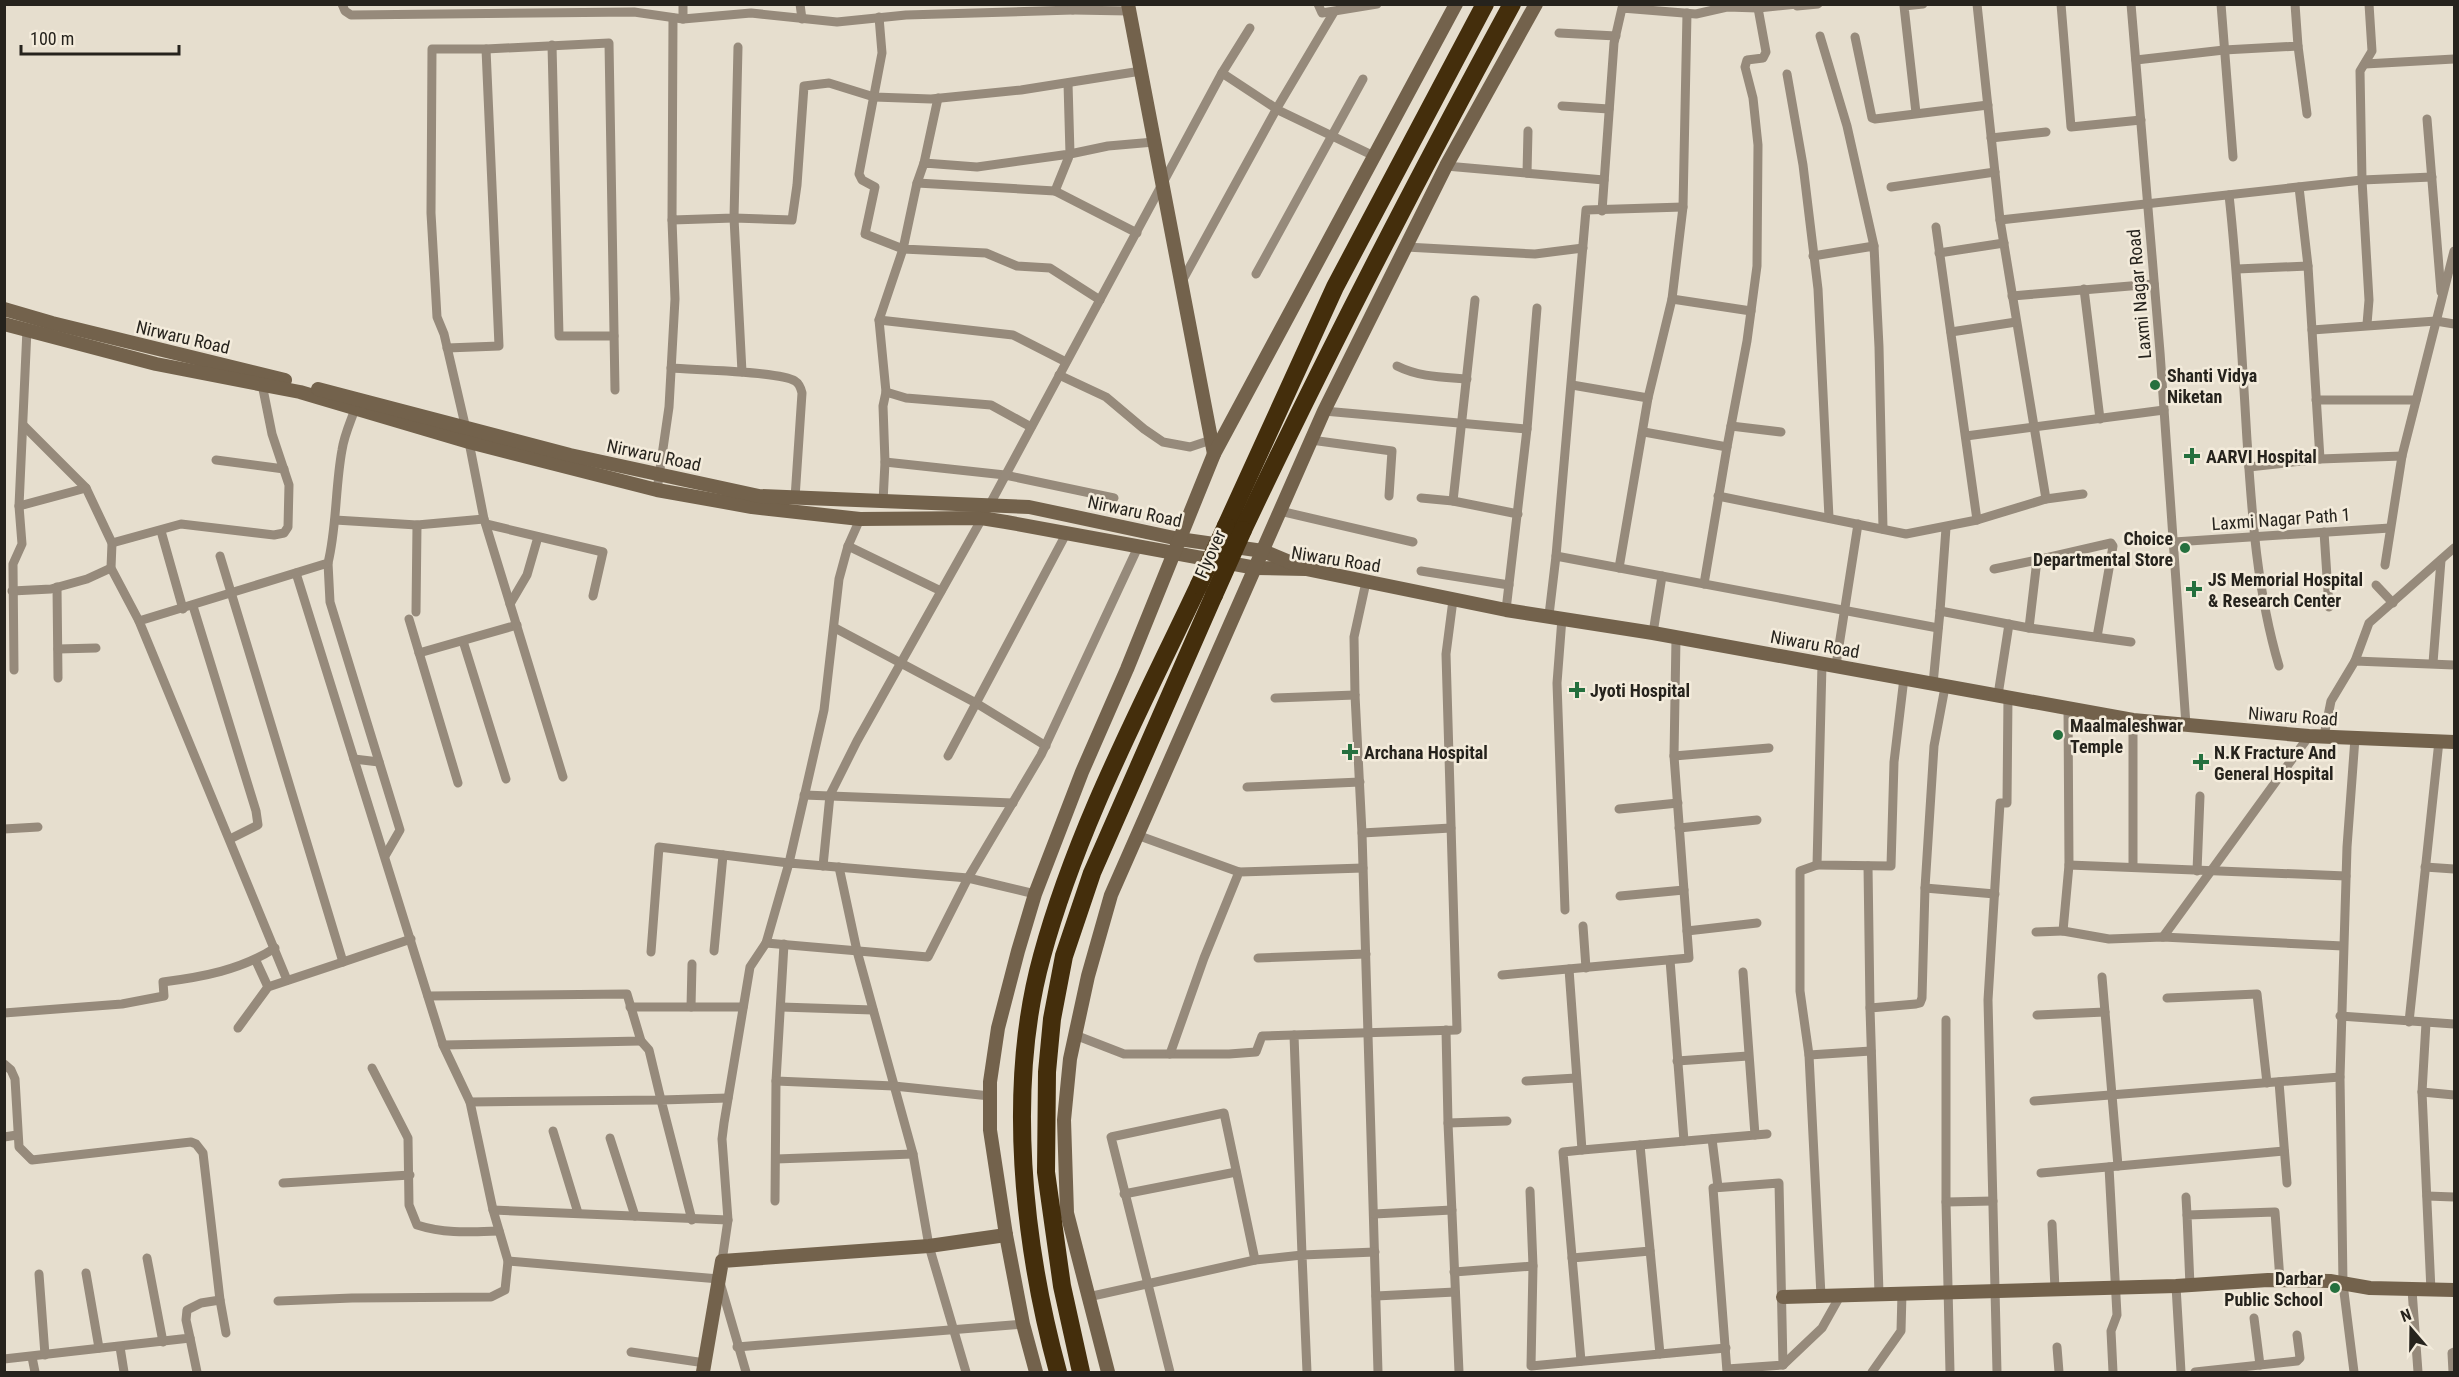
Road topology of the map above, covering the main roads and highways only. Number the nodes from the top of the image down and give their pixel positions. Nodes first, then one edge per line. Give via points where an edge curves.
1 (1485, 4) edge
2 (1512, 4) edge
3 (1235, 528) junction
4 (1207, 590) junction
5 (1058, 1372) edge
6 (1081, 1372) edge

1 - 3 highway via 1335,286
2 - 3 highway
3 - 4 highway, Flyover, bridge
4 - 5 highway via 1131,728 1079,848 1041,957 1030,1012 1022,1143 1025,1188
4 - 6 highway via 1092,873 1064,956 1054,1008 1047,1072 1046,1172 1062,1286

